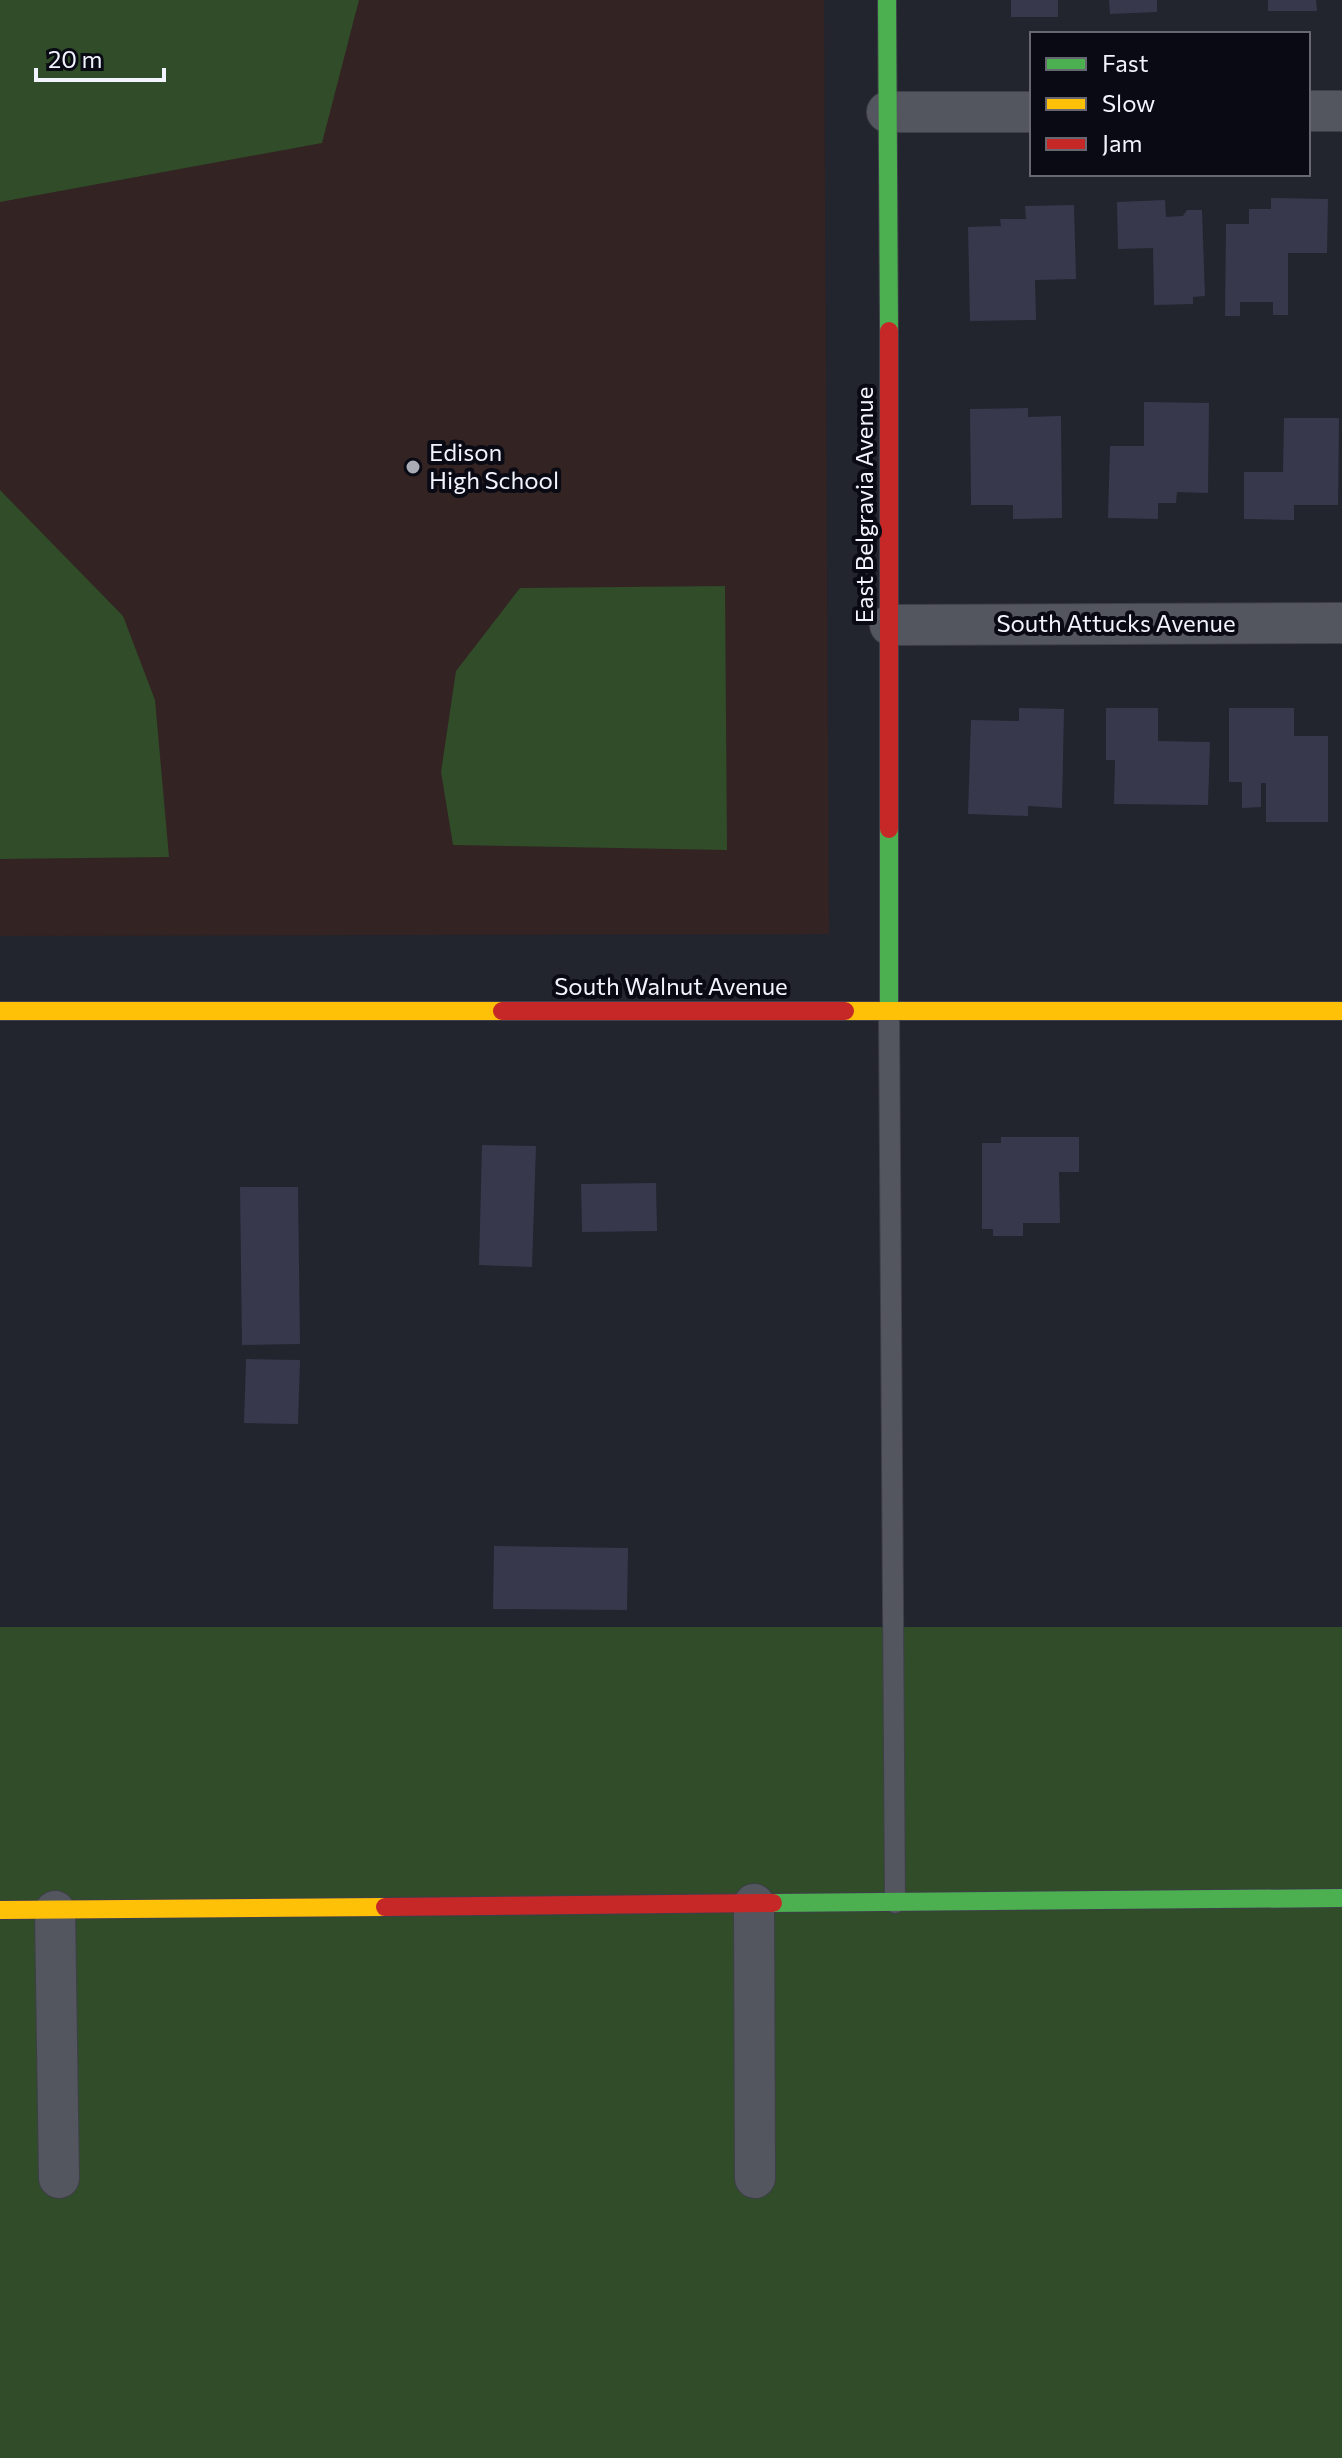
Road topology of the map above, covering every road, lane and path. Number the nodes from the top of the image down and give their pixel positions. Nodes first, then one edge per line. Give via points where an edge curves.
1 (887, 0) edge
2 (1310, 111) edge
3 (1342, 111) edge
4 (887, 112) junction
5 (1030, 112) edge
6 (1342, 623) edge
7 (890, 625) junction
8 (0, 1011) edge
9 (889, 1011) junction
10 (1342, 1011) edge
11 (1342, 1898) edge
12 (895, 1903) junction
13 (754, 1904) junction
14 (0, 1910) edge
15 (55, 1911) junction
16 (59, 2178) dead end
17 (755, 2178) dead end

1 - 4 street, East Belgravia Avenue
2 - 3 street
4 - 5 street
4 - 7 street, East Belgravia Avenue
6 - 7 street, South Attucks Avenue
7 - 9 street, East Belgravia Avenue
8 - 9 street, South Walnut Avenue
9 - 10 street, South Walnut Avenue
9 - 12 lane
11 - 12 street
12 - 13 street
13 - 15 street
13 - 17 street
14 - 15 street
15 - 16 street

